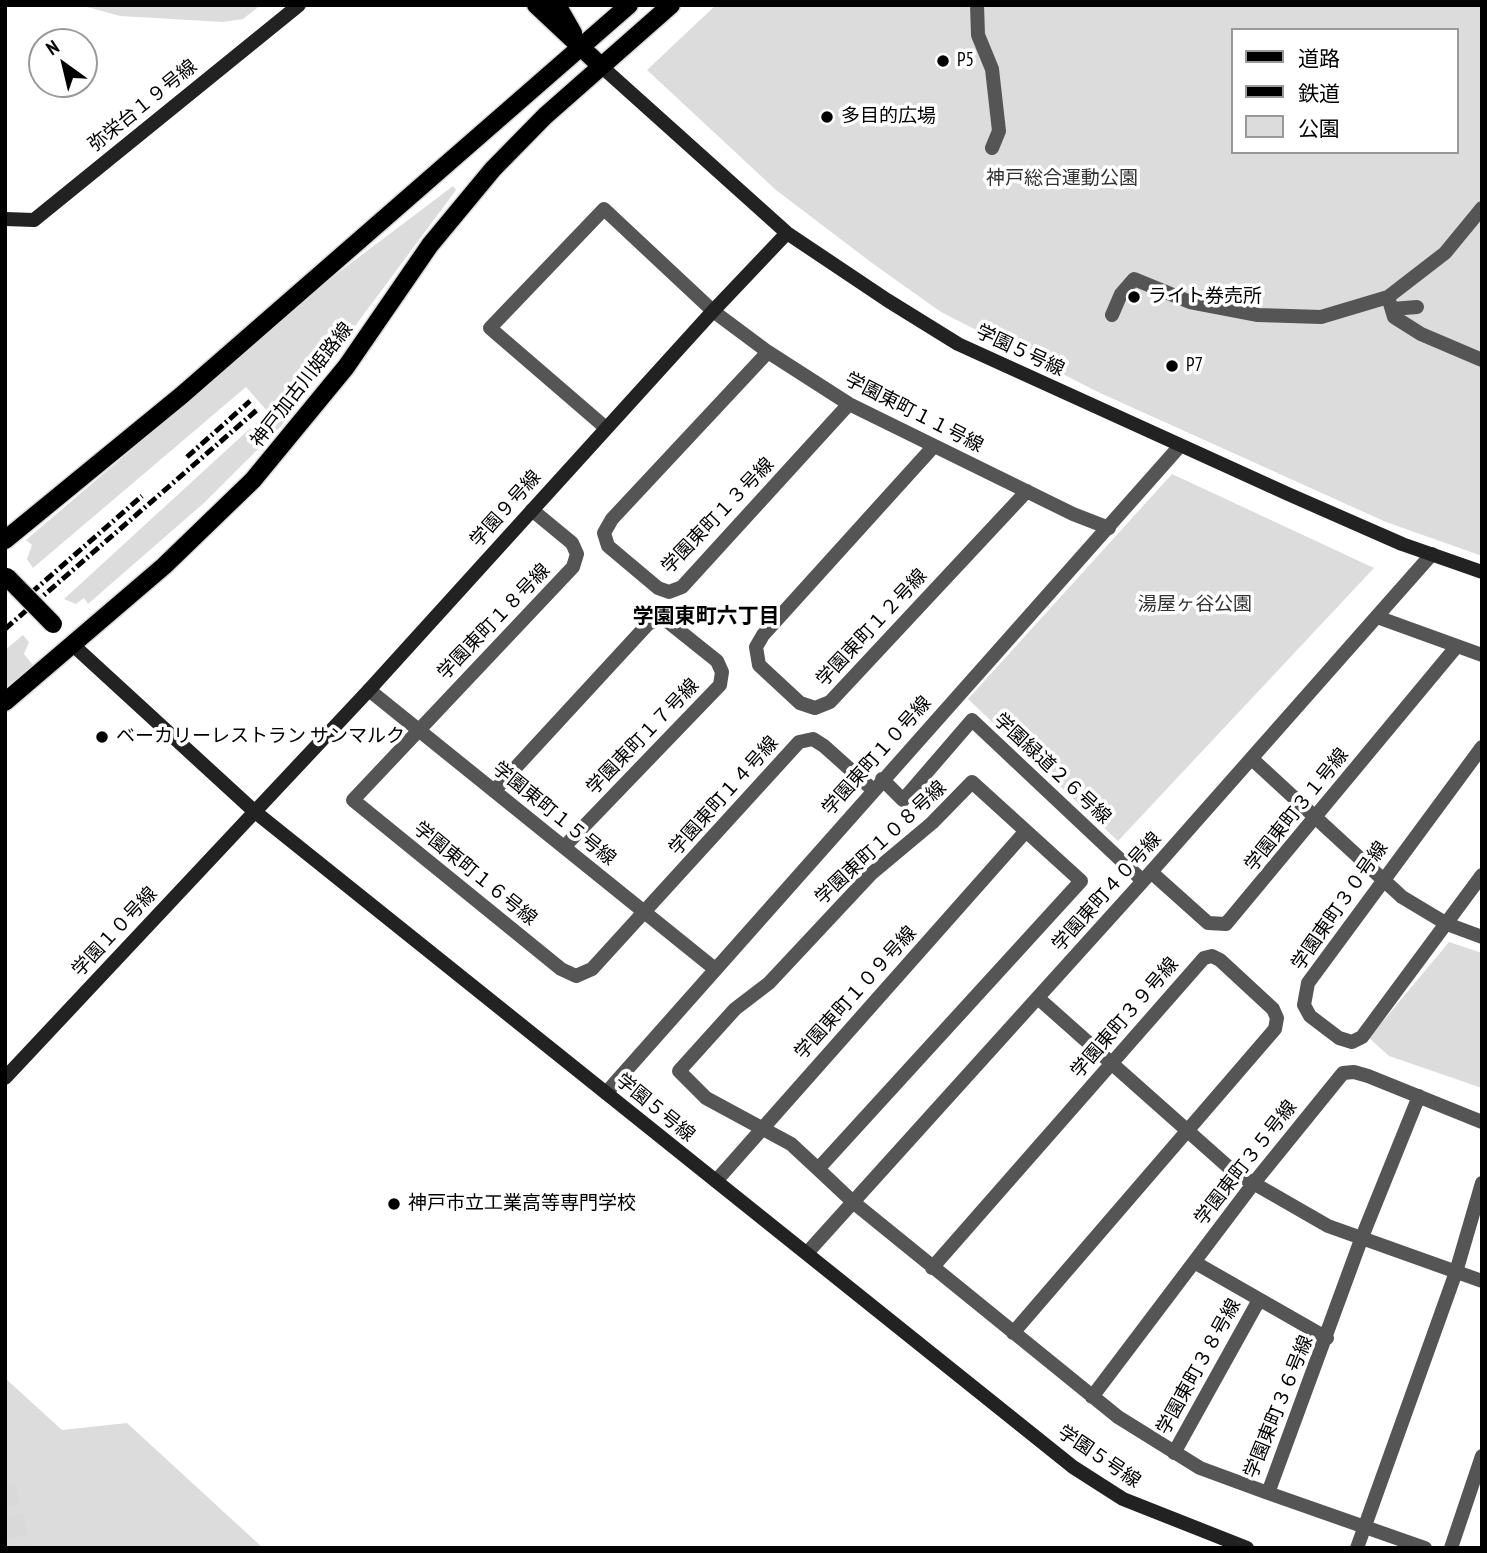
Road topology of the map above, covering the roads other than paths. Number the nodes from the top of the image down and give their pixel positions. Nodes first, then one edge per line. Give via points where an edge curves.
1 (299, 5) edge
2 (536, 5) edge
3 (557, 5) edge
4 (629, 5) edge
5 (671, 5) edge
6 (977, 5) edge
7 (581, 47) junction
8 (601, 66) junction
9 (992, 148) dead end
10 (1482, 208) edge
11 (5, 219) edge
12 (787, 233) junction
13 (1390, 303) junction
14 (1418, 307) dead end
15 (712, 311) junction
16 (1112, 314) dead end
17 (768, 352) junction
18 (1482, 360) edge
19 (849, 404) junction
20 (606, 428) junction
21 (934, 446) junction
22 (1180, 447) junction
23 (1027, 491) junction
24 (532, 510) junction
25 (1109, 528) junction
26 (5, 540) edge
27 (1432, 554) junction
28 (1482, 572) edge
29 (6, 576) edge
30 (1377, 617) junction
31 (73, 645) junction
32 (1457, 646) junction
33 (1482, 655) edge
34 (369, 690) junction
35 (5, 702) edge
36 (418, 729) junction
37 (1480, 752) edge
38 (1252, 759) junction
39 (877, 784) junction
40 (494, 790) junction
41 (254, 811) junction
42 (1316, 818) junction
43 (1026, 831) junction
44 (564, 847) junction
45 (1482, 875) edge
46 (1147, 877) junction
47 (1382, 878) junction
48 (645, 912) junction
49 (1447, 925) junction
50 (1482, 937) edge
51 (715, 969) junction
52 (1038, 998) junction
53 (1110, 1064) junction
54 (5, 1078) edge
55 (606, 1093) junction
56 (1419, 1096) junction
57 (1482, 1122) edge
58 (763, 1128) junction
59 (1185, 1132) junction
60 (818, 1169) junction
61 (716, 1181) junction
62 (1253, 1184) junction
63 (1482, 1184) edge
64 (853, 1202) junction
65 (1362, 1237) junction
66 (807, 1253) junction
67 (1194, 1262) junction
68 (932, 1268) junction
69 (1456, 1272) junction
70 (1482, 1281) edge
71 (1259, 1300) junction
72 (1013, 1333) junction
73 (1327, 1338) junction
74 (1092, 1397) junction
75 (1174, 1453) junction
76 (1482, 1456) edge
77 (1268, 1493) junction
78 (1366, 1527) junction
79 (1247, 1548) edge
80 (1357, 1548) edge
81 (1425, 1548) edge
82 (1451, 1548) edge

1 - 11 street, 弥栄台１９号線 via 34,220
2 - 7 main road
3 - 7 main road
4 - 7 main road
5 - 8 main road, 神戸加古川姫路線
6 - 9 street via 978,35 992,69 999,131
7 - 8 main road
7 - 26 main road via 182,395
8 - 12 street, 学園５号線
8 - 31 main road, 神戸加古川姫路線 via 527,133 469,197 346,367 253,480
10 - 13 street via 1445,253
12 - 15 street, 学園９号線
12 - 22 street, 学園５号線 via 958,344
13 - 14 street
13 - 16 street via 1334,318 1217,310 1162,293 1137,276
13 - 18 street via 1395,317 1421,334
15 - 17 street, 学園東町１１号線
15 - 20 street, 学園９号線
15 - 20 street, 学園東町１１号線 via 604,209 490,328
17 - 19 street, 学園東町１１号線
17 - 19 street, 学園東町１３号線 via 604,533 608,546 657,588 669,592 682,587
19 - 21 street, 学園東町１１号線
20 - 24 street, 学園９号線
21 - 23 street, 学園東町１１号線
21 - 23 street, 学園東町１２号線 via 756,646 759,665 800,703 815,709 830,702
22 - 25 street, 学園東町１０号線
22 - 27 street, 学園５号線
23 - 25 street, 学園東町１１号線
24 - 34 street, 学園９号線
24 - 36 street, 学園東町１８号線 via 572,543 577,554 573,567
25 - 39 street, 学園東町１０号線
27 - 28 street, 学園５号線
27 - 30 street, 学園東町４０号線
29 - 31 main road, bridge
30 - 32 street
30 - 38 street, 学園東町４０号線
31 - 35 main road, 神戸加古川姫路線
31 - 41 street, 学園５号線
32 - 33 street
32 - 42 street, 学園東町３１号線
34 - 36 street, 学園東町１５号線
34 - 41 street, 学園９号線
36 - 40 street, 学園東町１５号線
36 - 48 street, 学園東町１６号線 via 353,800 561,969 576,976 592,969
37 - 47 street, 学園東町３０号線
38 - 42 street
38 - 46 street, 学園東町４０号線
39 - 46 street, 学園緑道２６号線 via 903,800 972,720
39 - 48 street, 学園東町１４号線 via 813,739 799,742
39 - 51 street, 学園東町１０号線
40 - 44 street, 学園東町１５号線
40 - 44 street, 学園東町１７号線 via 648,624 657,619 667,621 717,660 722,672 720,685
41 - 54 street, 学園１０号線
41 - 55 street, 学園５号線
42 - 46 street, 学園東町３１号線 via 1226,924 1208,923
42 - 47 street
43 - 58 street, 学園東町１０９号線
43 - 58 street, 学園東町１０８号線 via 972,782 871,874 679,1071 706,1098
43 - 60 street, 学園東町１０８号線 via 1081,881
44 - 48 street, 学園東町１５号線
45 - 49 street, 学園東町３０号線
46 - 52 street, 学園東町４０号線
47 - 49 street via 1402,897
47 - 49 street, 学園東町３０号線 via 1308,983 1305,994 1310,1016 1339,1038 1352,1042 1362,1037
48 - 51 street, 学園東町１５号線
49 - 50 street
51 - 55 street, 学園東町１０号線
52 - 53 street
52 - 64 street, 学園東町４０号線
53 - 59 street
53 - 59 street, 学園東町３９号線 via 1204,958 1220,960 1273,1009 1275,1029
53 - 68 street, 学園東町３９号線
55 - 61 street, 学園５号線
56 - 57 street, 学園東町３５号線
56 - 62 street, 学園東町３５号線 via 1354,1072 1343,1073
56 - 65 street, 学園東町３６号線
58 - 60 street, 学園東町１０８号線 via 791,1144
58 - 61 street, 学園東町１０９号線
59 - 62 street
59 - 72 street, 学園東町３９号線
60 - 64 street, 学園東町１０８号線
61 - 66 street, 学園５号線
62 - 65 street via 1328,1226
62 - 67 street, 学園東町３５号線
63 - 69 street
64 - 66 street, 学園東町４０号線
64 - 68 street, 学園東町３６号線
65 - 69 street
65 - 73 street, 学園東町３６号線
66 - 79 street, 学園５号線 via 1073,1467 1123,1499
67 - 71 street
67 - 74 street, 学園東町３５号線
68 - 72 street, 学園東町３６号線
69 - 70 street
69 - 78 street
71 - 73 street
71 - 75 street, 学園東町３８号線
72 - 74 street, 学園東町３６号線
73 - 77 street, 学園東町３６号線
74 - 75 street, 学園東町３６号線
75 - 77 street, 学園東町３６号線 via 1211,1473
76 - 82 street
77 - 78 street
78 - 80 street
78 - 81 street

